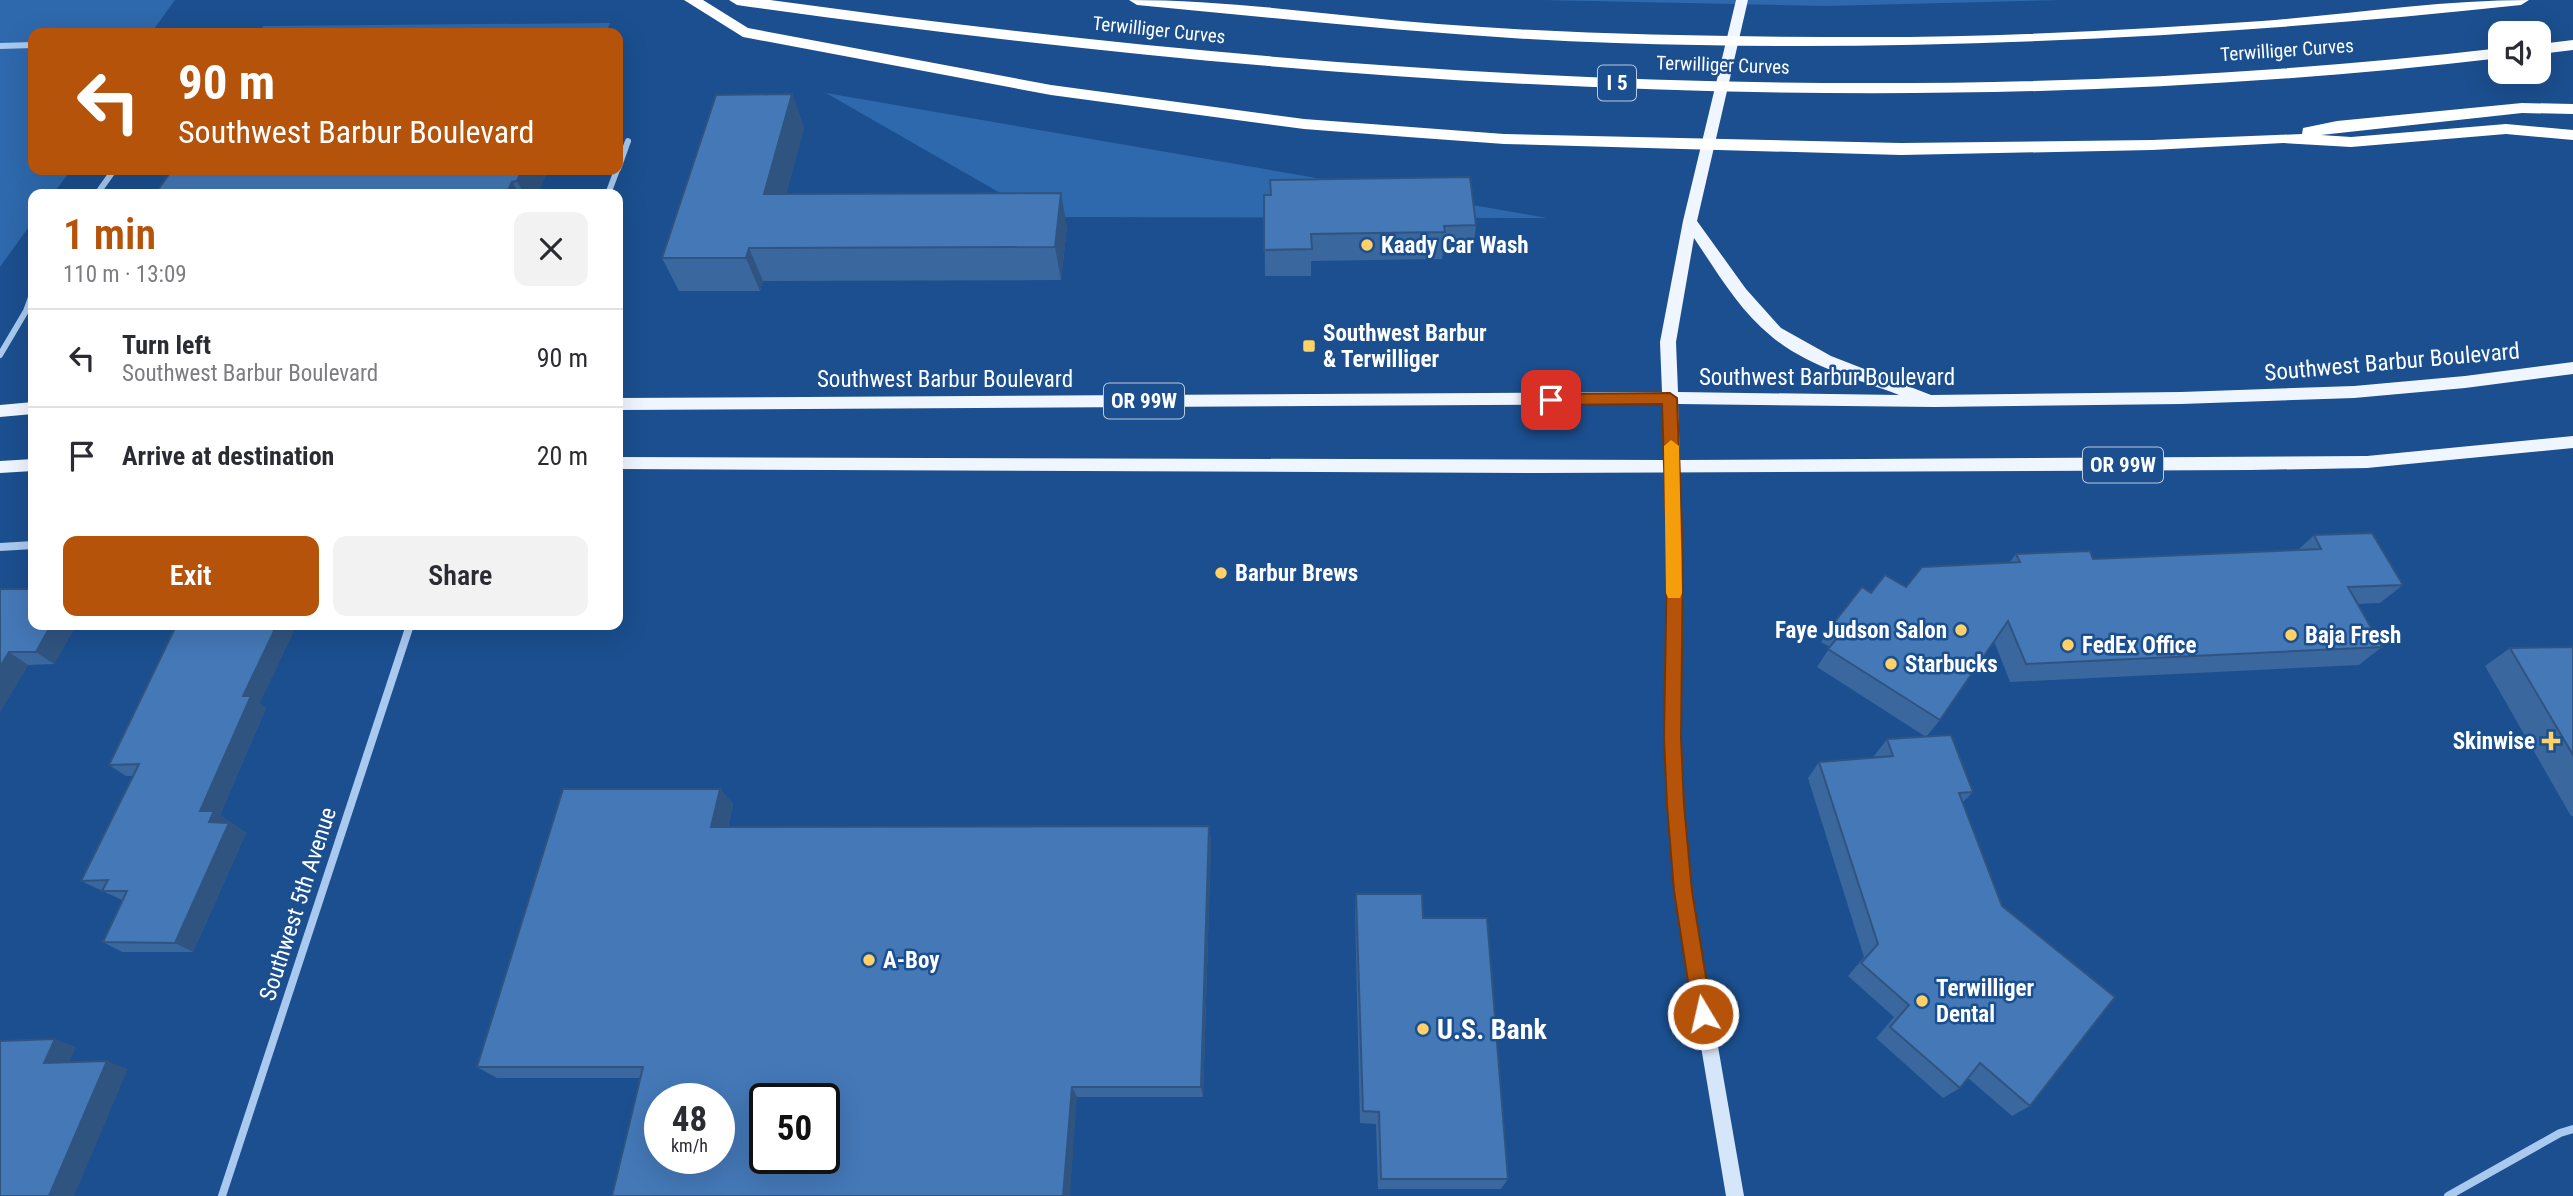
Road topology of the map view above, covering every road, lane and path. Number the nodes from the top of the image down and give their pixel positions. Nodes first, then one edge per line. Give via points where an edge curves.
1 (692, 0) edge
2 (737, 0) edge
3 (1137, 0) edge
4 (1742, 0) edge
5 (2521, 0) edge
6 (28, 45) edge
7 (2573, 45) edge
8 (0, 46) edge
9 (2551, 48) edge
10 (2488, 55) edge
11 (2573, 109) edge
12 (2573, 135) edge
13 (2283, 138) junction
14 (628, 141) dead end
15 (623, 155) edge
16 (1690, 221) junction
17 (28, 306) edge
18 (0, 355) edge
19 (2573, 368) edge
20 (1670, 398) junction
21 (1935, 401) junction
22 (623, 404) edge
23 (28, 408) edge
24 (0, 411) edge
25 (2573, 442) edge
26 (623, 463) edge
27 (28, 465) edge
28 (0, 467) edge
29 (1672, 467) junction
30 (28, 545) edge
31 (0, 547) edge
32 (408, 630) edge
33 (2573, 1129) edge
34 (222, 1196) edge
35 (1735, 1196) edge
36 (2448, 1196) edge

1 - 13 highway via 743,32 1051,90 1304,124 1504,139 1781,148 2053,148
2 - 10 highway, Terwilliger Curves / I 5 via 1017,37 1307,66 1626,84 1814,89 2035,87
3 - 5 highway, Terwilliger Curves / I 5 via 1483,32 1773,42 2119,35 2280,25
4 - 16 main road
6 - 8 street
7 - 9 highway
11 - 13 highway via 2522,108 2337,126
12 - 13 highway via 2505,129 2351,142
14 - 15 street
16 - 20 main road via 1668,342
16 - 21 main road via 1742,295 1778,334 1807,351
17 - 18 street
19 - 21 main road, Southwest Barbur Boulevard / OR 99W via 2354,392
20 - 21 main road, Southwest Barbur Boulevard / OR 99W
20 - 22 main road, Southwest Barbur Boulevard / OR 99W
20 - 29 main road
23 - 24 main road
25 - 29 main road, OR 99W via 2367,462
26 - 29 main road, OR 99W
27 - 28 main road
29 - 35 main road via 1672,738 1678,830 1688,919
30 - 31 street
32 - 34 street, Southwest 5th Avenue
33 - 36 street

